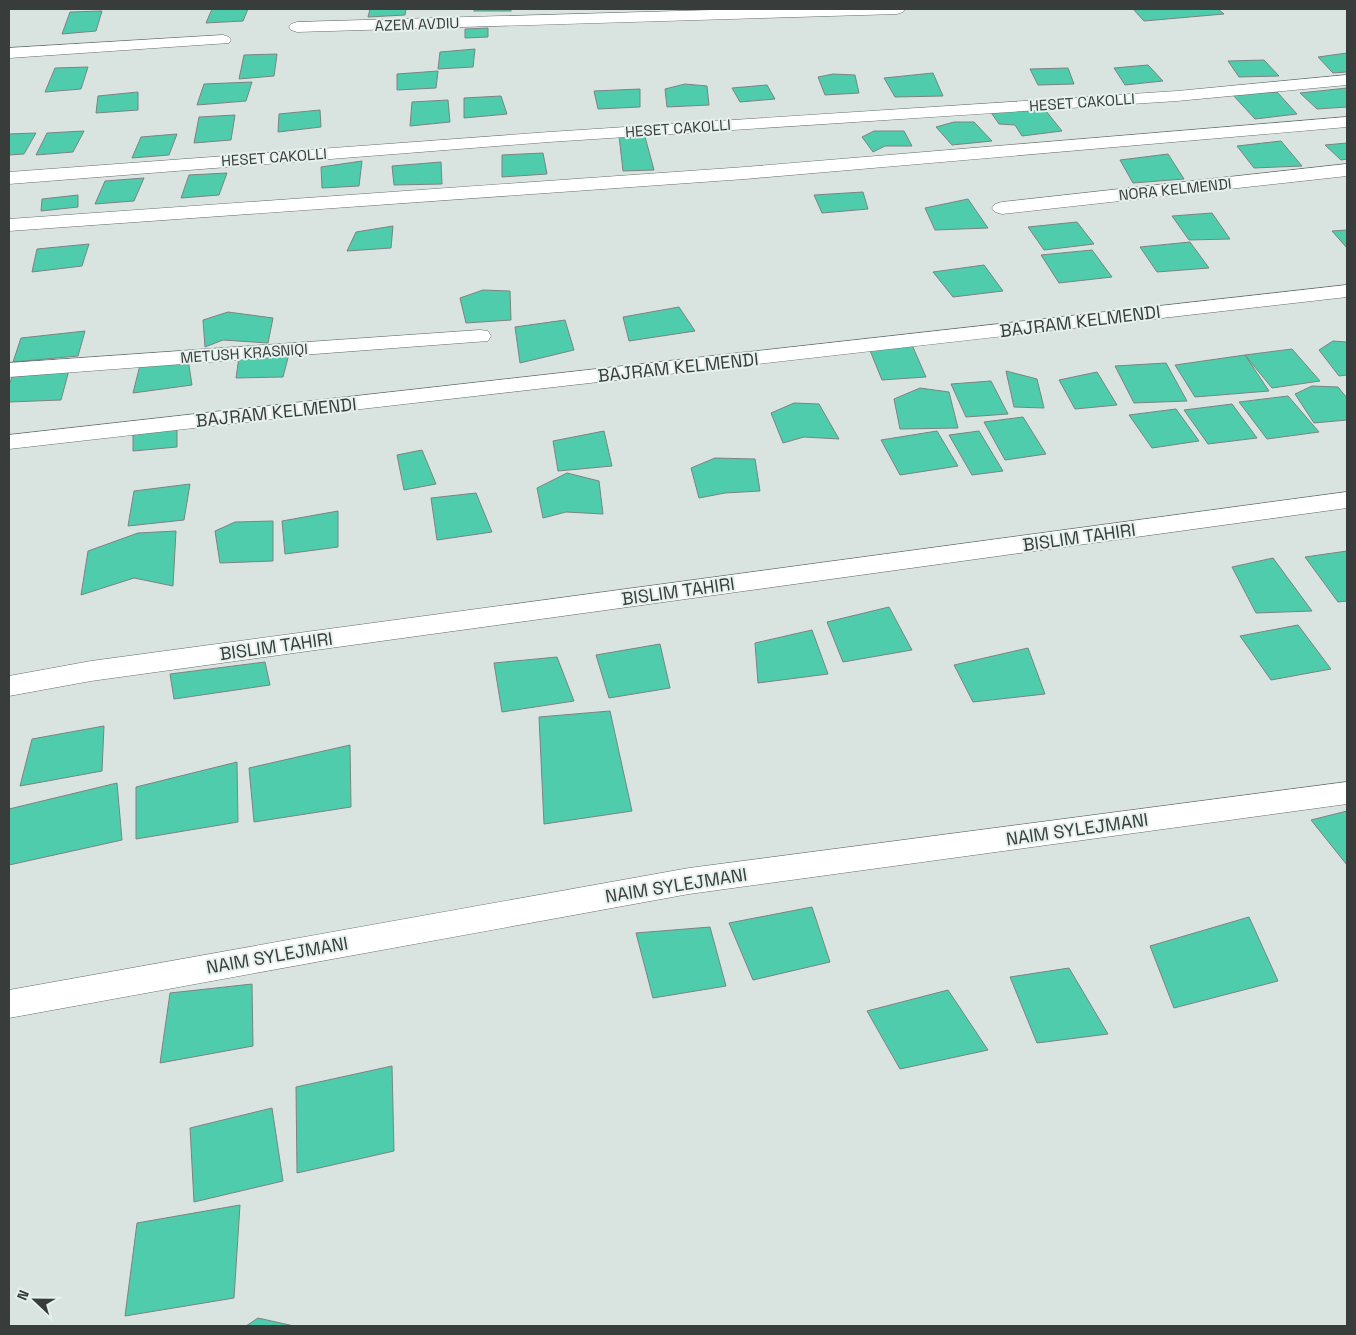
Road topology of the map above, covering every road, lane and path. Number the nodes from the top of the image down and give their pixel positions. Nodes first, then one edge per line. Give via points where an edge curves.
1 (897, 9) edge
2 (297, 27) dead end
3 (223, 40) dead end
4 (9, 53) edge
5 (1347, 80) edge
6 (1347, 122) edge
7 (1347, 170) edge
8 (9, 178) edge
9 (1002, 208) dead end
10 (9, 225) edge
11 (1347, 291) edge
12 (480, 336) dead end
13 (9, 370) edge
14 (9, 442) edge
15 (1347, 500) edge
16 (9, 686) edge
17 (1347, 793) edge
18 (9, 1004) edge

1 - 2 street, AZEM AVDIU
3 - 4 street
5 - 8 street, HESET CAKOLLI via 1178,96 549,137
6 - 10 street via 755,172
7 - 9 street, NORA KELMENDI
11 - 14 street, BAJRAM KELMENDI
12 - 13 street, METUSH KRASNIQI
15 - 16 street, BISLIM TAHIRI via 90,672
17 - 18 street, NAIM SYLEJMANI via 689,881

